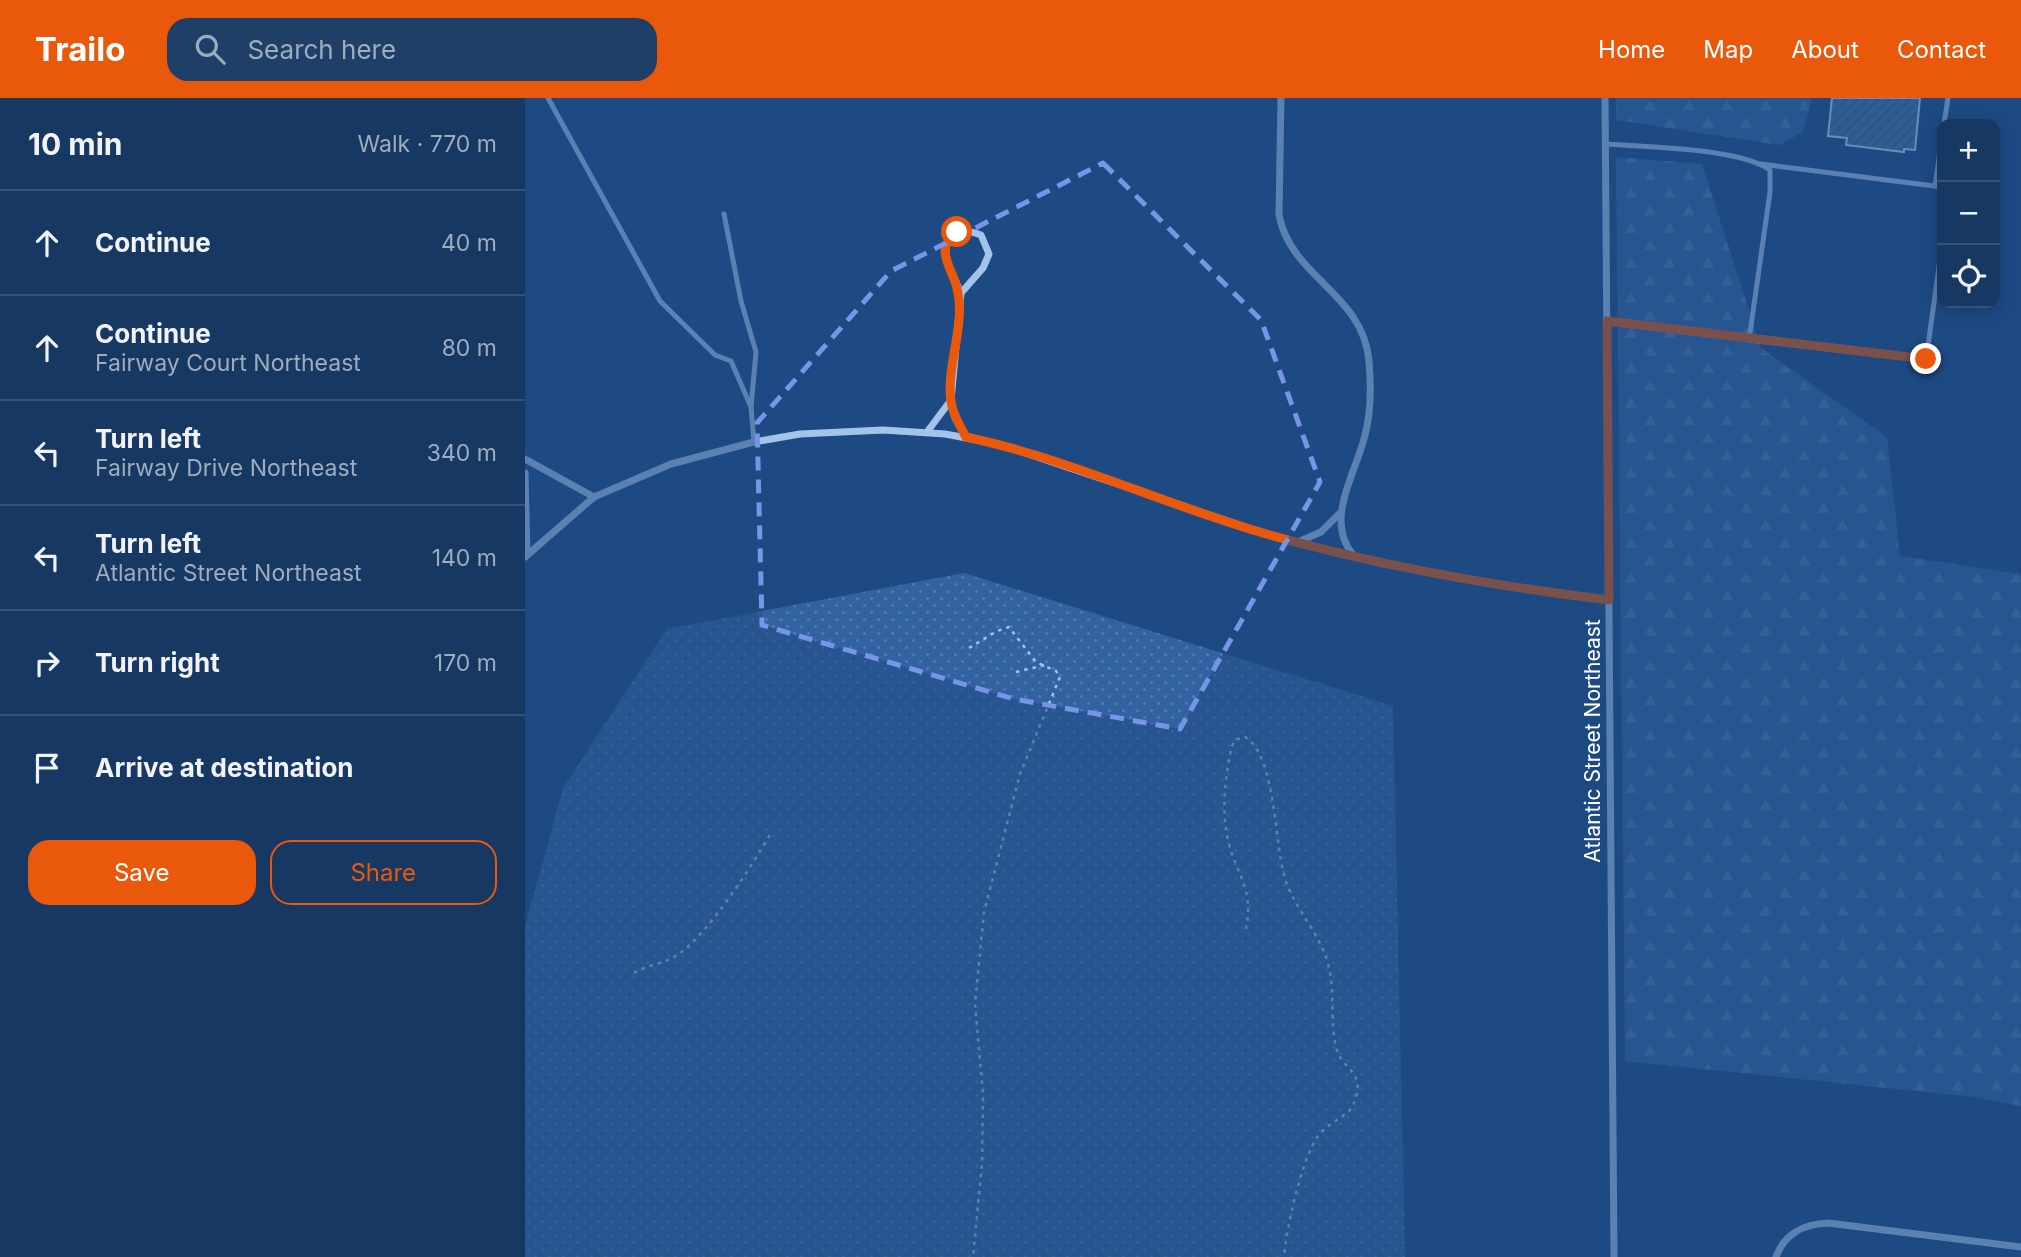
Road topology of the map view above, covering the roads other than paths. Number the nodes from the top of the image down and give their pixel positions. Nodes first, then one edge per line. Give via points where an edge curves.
1 (548, 98) edge
2 (1281, 98) edge
3 (1605, 98) edge
4 (1948, 98) edge
5 (1945, 119) edge
6 (1606, 144) junction
7 (1761, 164) junction
8 (1937, 172) edge
9 (1935, 186) joint
10 (724, 214) dead end
11 (1937, 281) edge
12 (961, 293) junction
13 (1607, 321) junction
14 (1749, 340) junction
15 (951, 400) junction
16 (751, 407) junction
17 (927, 432) junction
18 (966, 437) junction
19 (754, 442) junction
20 (525, 459) edge
21 (525, 473) edge
22 (594, 497) junction
23 (1340, 513) junction
24 (1298, 542) junction
25 (526, 555) edge
26 (1355, 556) junction
27 (1609, 600) junction
28 (2021, 1247) edge
29 (1614, 1257) edge
30 (1776, 1257) edge

1 - 16 lane via 660,301 715,355 731,361
2 - 23 street via 1282,230 1297,258 1353,314 1369,360 1366,433
3 - 6 street, Atlantic Street Northeast
4 - 5 lane
6 - 7 lane via 1701,152
6 - 13 street, Atlantic Street Northeast
7 - 9 lane
7 - 14 lane via 1770,170 1770,192
8 - 9 lane
10 - 16 lane via 756,352
11 - 14 lane via 1926,359
12 - 12 street via 944,248 957,232 973,231 985,240 989,254
12 - 15 street
13 - 14 lane
13 - 27 street, Atlantic Street Northeast
15 - 17 street
15 - 18 street
16 - 19 lane
17 - 18 street
17 - 19 street via 837,431
18 - 24 street via 1039,455
19 - 22 street via 671,464
20 - 22 street
21 - 25 street
22 - 25 street
23 - 24 street via 1321,532
23 - 26 street via 1343,538
24 - 26 street
26 - 27 street via 1463,579
27 - 29 street, Atlantic Street Northeast
28 - 30 street via 1814,1224 1794,1232

